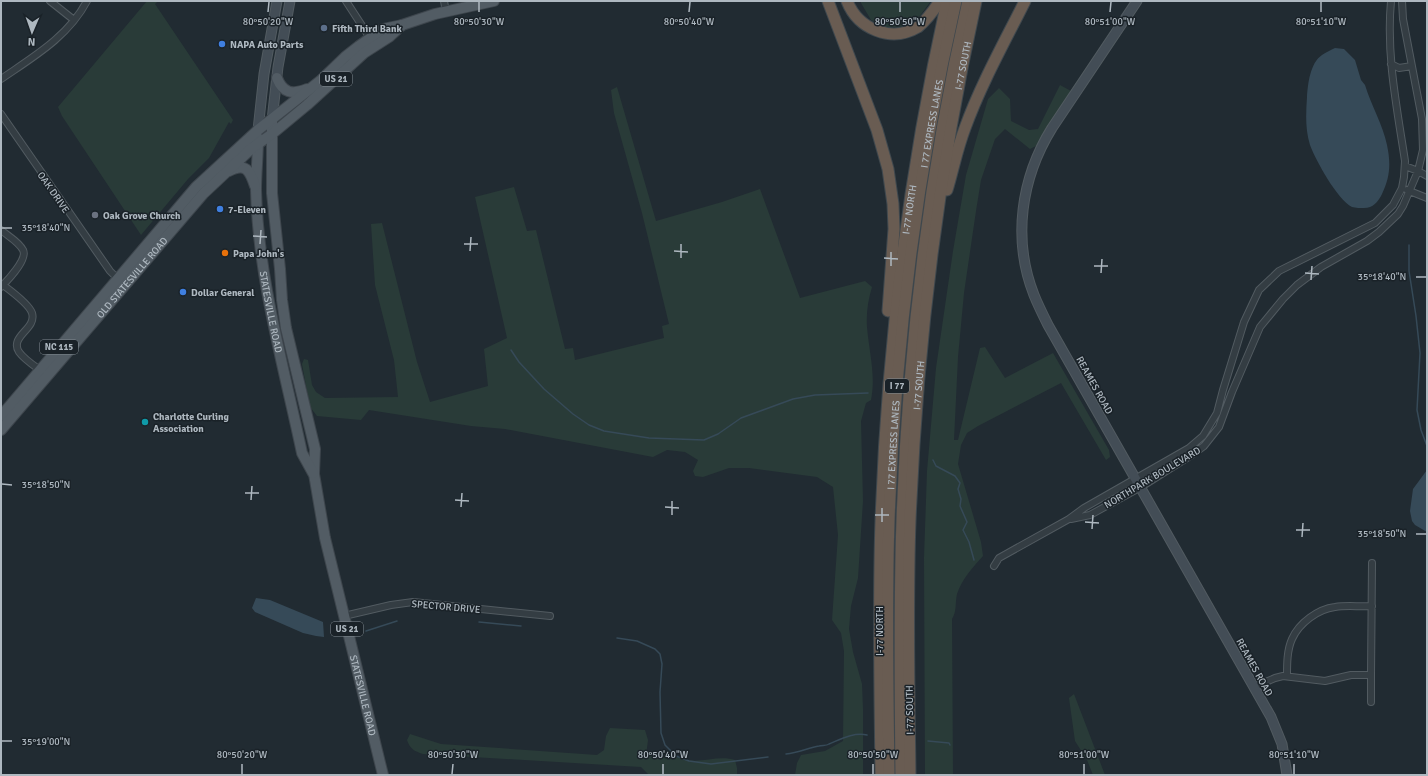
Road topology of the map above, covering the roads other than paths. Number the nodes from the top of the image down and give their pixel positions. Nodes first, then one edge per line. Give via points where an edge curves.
1 (50, 1) edge
2 (87, 1) edge
3 (277, 1) edge
4 (290, 1) edge
5 (346, 1) edge
6 (444, 1) edge
7 (494, 1) edge
8 (828, 1) edge
9 (847, 1) edge
10 (940, 1) edge
11 (947, 1) edge
12 (956, 1) edge
13 (968, 1) edge
14 (976, 1) edge
15 (1025, 1) edge
16 (1137, 1) edge
17 (1391, 1) edge
18 (1402, 1) edge
19 (446, 12) junction
20 (74, 20) junction
21 (402, 25) junction
22 (370, 38) junction
23 (1391, 64) junction
24 (1412, 66) junction
25 (277, 78) junction
26 (1, 79) edge
27 (313, 87) junction
28 (1, 114) edge
29 (272, 120) junction
30 (258, 130) junction
31 (272, 134) junction
32 (258, 143) junction
33 (1405, 166) junction
34 (1418, 171) junction
35 (225, 173) junction
36 (1427, 176) edge
37 (1402, 188) junction
38 (256, 189) junction
39 (1410, 191) junction
40 (1427, 198) edge
41 (1, 230) edge
42 (933, 245) junction
43 (121, 282) junction
44 (2, 286) edge
45 (286, 328) junction
46 (275, 330) junction
47 (40, 370) junction
48 (890, 371) junction
49 (1, 416) edge
50 (1, 430) edge
51 (314, 474) junction
52 (1138, 483) junction
53 (1069, 520) junction
54 (1372, 563) dead end
55 (994, 566) dead end
56 (1372, 606) junction
57 (344, 616) junction
58 (550, 616) dead end
59 (1371, 675) junction
60 (1287, 676) junction
61 (1254, 687) junction
62 (1371, 702) dead end
63 (383, 775) edge
64 (881, 775) edge
65 (890, 775) edge
66 (902, 775) edge
67 (910, 775) edge
68 (1287, 775) edge

1 - 20 street
2 - 20 street
3 - 30 main road, STATESVILLE ROAD via 264,74
4 - 25 main road, STATESVILLE ROAD
5 - 22 street
6 - 19 street
7 - 19 main road, US 21
8 - 48 highway via 877,130 890,181 894,241 885,359
9 - 10 highway via 855,15 866,25 893,34 918,27
11 - 48 highway, I-77 NORTH / I 77 via 912,179
12 - 65 highway, I 77 EXPRESS LANES / I 77 via 933,112 916,213 897,386 888,553
13 - 66 highway, I 77 EXPRESS LANES / I 77 via 932,189 910,380 901,553
14 - 42 highway, I-77 SOUTH / I 77 via 952,124
15 - 42 highway via 978,95 964,130
16 - 52 main road, REAMES ROAD via 1041,147 1028,182 1023,207 1022,247 1026,272 1038,304
17 - 23 street, NORTHPARK BOULEVARD
18 - 24 street, NORTHPARK BOULEVARD
19 - 21 main road, US 21
20 - 26 street via 53,43
21 - 22 main road, US 21 via 383,29
21 - 31 main road, US 21 via 352,64
22 - 27 main road, US 21
23 - 24 street via 1399,68
23 - 33 street, NORTHPARK BOULEVARD
24 - 34 street, NORTHPARK BOULEVARD via 1422,119 1423,150
25 - 27 main road via 281,87 290,92
25 - 29 main road, STATESVILLE ROAD
27 - 29 main road, US 21
28 - 43 street, OAK DRIVE via 70,215 110,271
29 - 30 main road, US 21
29 - 31 main road, STATESVILLE ROAD
30 - 32 main road, STATESVILLE ROAD / US 21
30 - 43 main road, OLD STATESVILLE ROAD / NC 115 via 196,188
31 - 32 main road, OLD STATESVILLE ROAD / NC 115
31 - 45 main road, STATESVILLE ROAD / US 21 via 272,193
32 - 35 main road, OLD STATESVILLE ROAD / NC 115
32 - 38 main road, STATESVILLE ROAD / US 21
33 - 34 street
33 - 37 street, NORTHPARK BOULEVARD
34 - 36 street
34 - 39 street, NORTHPARK BOULEVARD
35 - 38 main road via 235,168 245,168
35 - 43 main road, OLD STATESVILLE ROAD / NC 115
37 - 39 street
37 - 52 street, NORTHPARK BOULEVARD via 1393,205 1375,223 1279,271 1260,290 1244,322 1217,413 1208,430 1189,448
38 - 46 main road, STATESVILLE ROAD / US 21 via 264,271
39 - 40 street
39 - 52 street, NORTHPARK BOULEVARD via 1398,214 1379,232 1297,284 1260,327 1214,435 1198,451
41 - 44 street via 23,249 24,255
42 - 67 highway, I-77 SOUTH / I 77 via 922,347 912,488 908,625
43 - 47 main road, OLD STATESVILLE ROAD / NC 115
43 - 50 main road, OLD STATESVILLE ROAD / NC 115
44 - 47 street via 29,308 32,314 32,322 18,339 17,347 20,353
45 - 46 main road
45 - 51 main road, STATESVILLE ROAD / US 21 via 315,449
46 - 51 main road, STATESVILLE ROAD / US 21 via 302,453
47 - 49 main road, OLD STATESVILLE ROAD / NC 115
48 - 64 highway, I-77 NORTH / I 77 via 882,487 879,610
51 - 57 main road, STATESVILLE ROAD / US 21 via 325,538
52 - 53 street, NORTHPARK BOULEVARD via 1084,508
52 - 53 street, NORTHPARK BOULEVARD via 1090,515
52 - 61 main road, REAMES ROAD
53 - 55 street, NORTHPARK BOULEVARD via 1000,558
54 - 56 street
56 - 59 street
56 - 60 street via 1335,607 1321,610 1312,616 1292,639
57 - 58 street, SPECTOR DRIVE via 413,602
57 - 63 main road, STATESVILLE ROAD / US 21
59 - 60 street via 1325,681
59 - 62 street
60 - 61 street
61 - 68 main road, REAMES ROAD via 1282,744

